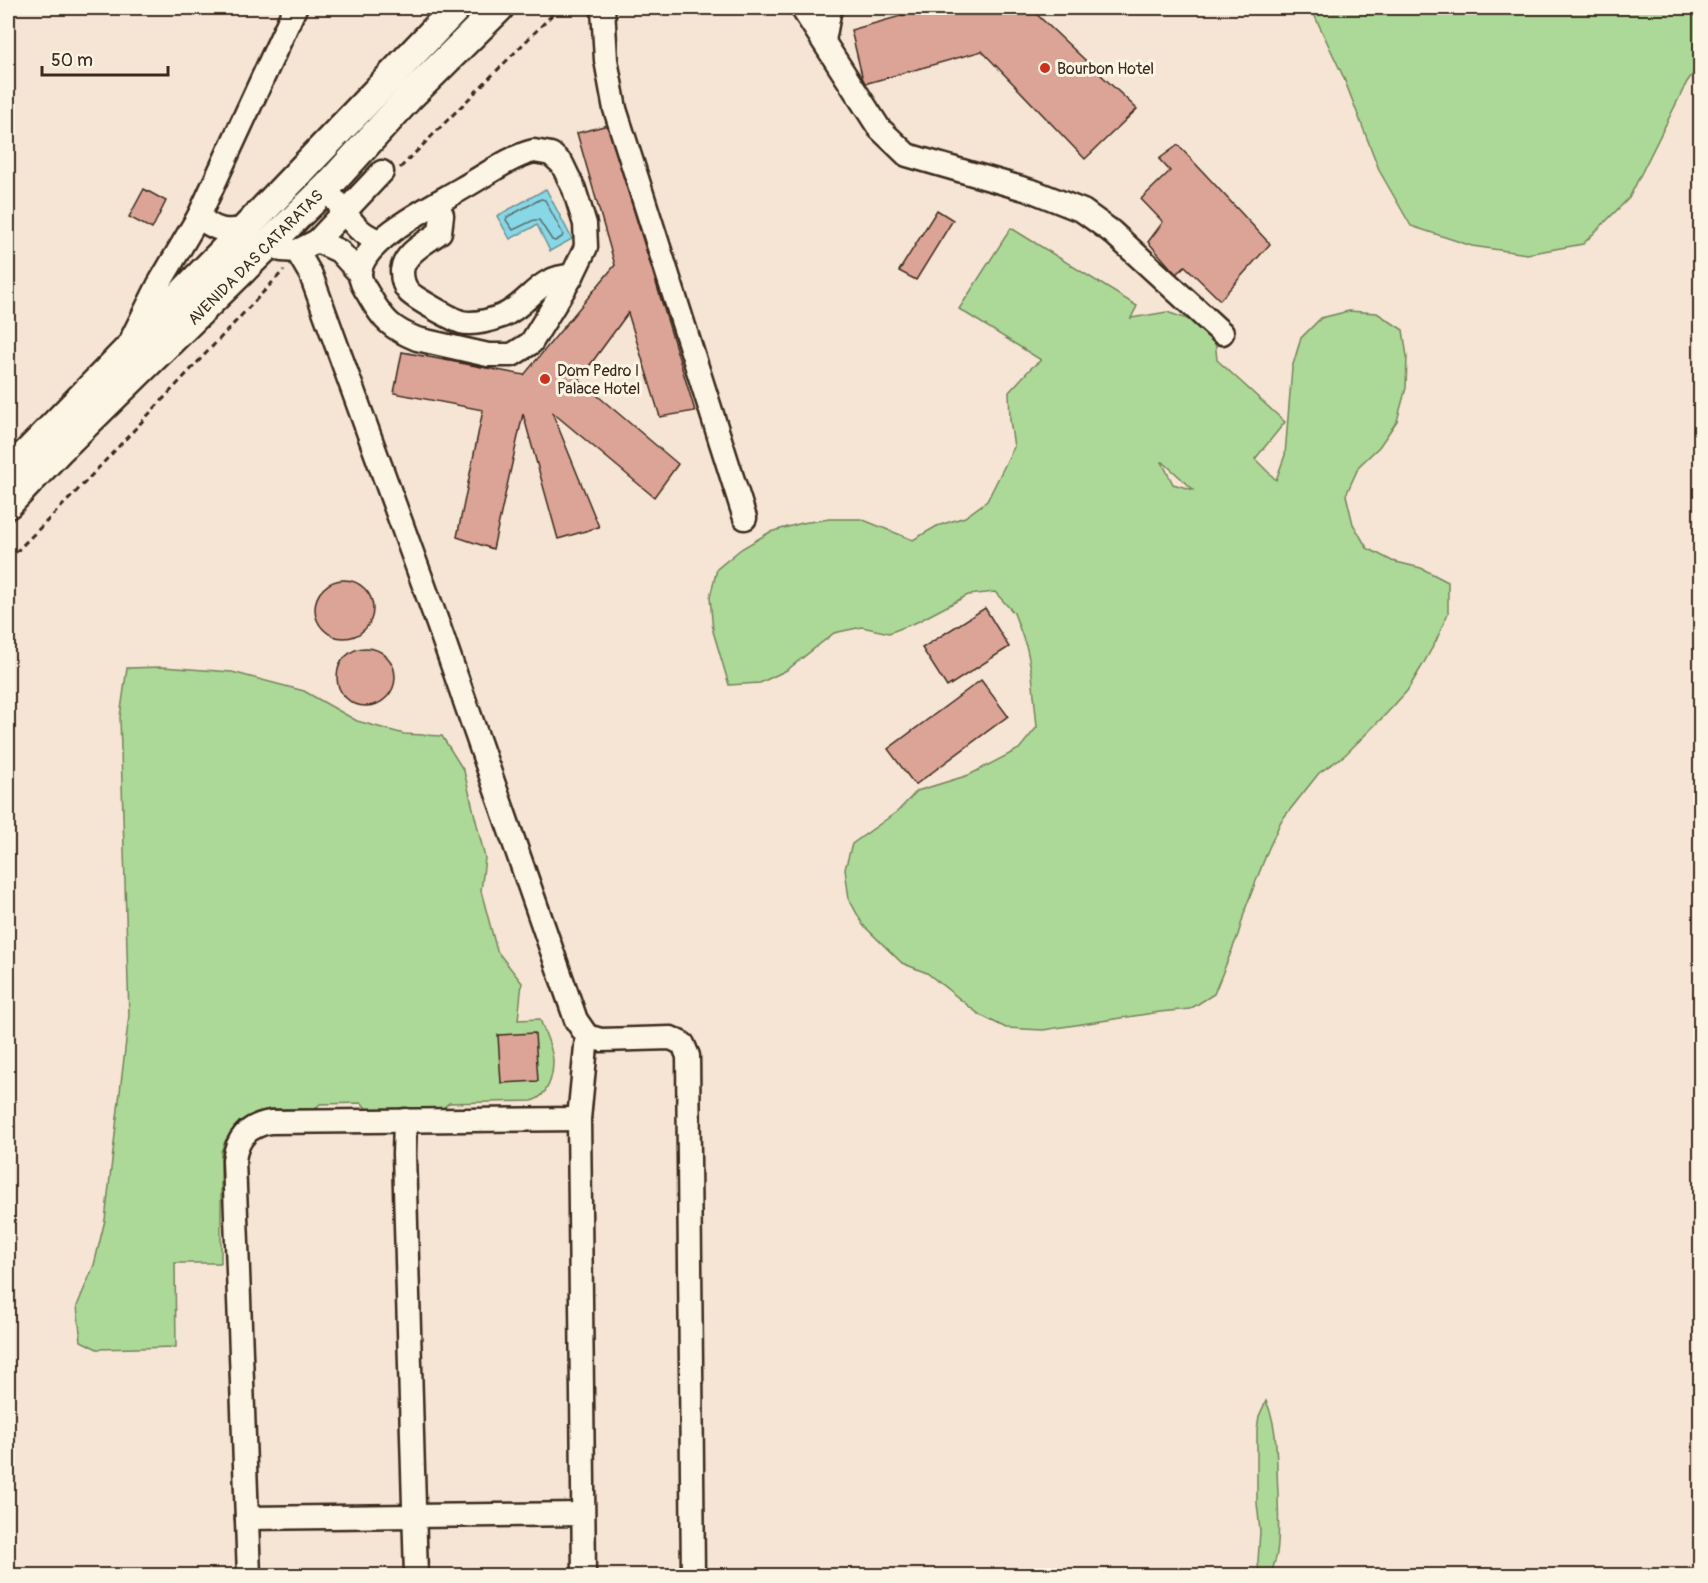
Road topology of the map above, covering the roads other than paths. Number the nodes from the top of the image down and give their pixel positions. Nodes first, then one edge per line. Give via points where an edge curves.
1 (295, 8) edge
2 (456, 8) edge
3 (499, 8) edge
4 (603, 8) edge
5 (802, 8) edge
6 (830, 8) edge
7 (824, 41) junction
8 (391, 170) road end
9 (328, 186) junction
10 (437, 203) junction
11 (345, 212) junction
12 (199, 216) junction
13 (256, 237) junction
14 (317, 241) junction
15 (379, 241) junction
16 (301, 257) junction
17 (360, 274) junction
18 (572, 276) junction
19 (1222, 333) dead end
20 (123, 356) junction
21 (8, 473) edge
22 (8, 504) edge
23 (745, 518) dead end
24 (587, 1036) junction
25 (579, 1119) junction
26 (405, 1120) junction
27 (582, 1514) junction
28 (414, 1516) junction
29 (247, 1518) junction
30 (249, 1575) edge
31 (416, 1575) edge
32 (584, 1575) edge
33 (693, 1575) edge

1 - 12 street
2 - 13 main road, AVENIDA DAS CATARATAS
3 - 9 main road, AVENIDA DAS CATARATAS
4 - 23 street via 606,60 615,109
5 - 7 street
6 - 7 street
7 - 19 street via 879,128 907,155 1035,192 1083,211 1112,232
8 - 11 street
9 - 11 street
9 - 13 main road, AVENIDA DAS CATARATAS
10 - 15 street
10 - 18 street via 526,153 550,154 562,164 574,189 587,232 584,254
10 - 18 street via 442,215 440,232 409,255 403,266 403,279 409,293 462,322 503,315 543,284
11 - 14 street
11 - 15 street via 357,229
12 - 13 street via 220,230
12 - 20 street
13 - 16 street
13 - 20 main road, AVENIDA DAS CATARATAS
13 - 22 main road, AVENIDA DAS CATARATAS
14 - 16 street
14 - 17 street via 339,251
15 - 17 street
16 - 24 street via 311,274 439,627 568,1001
17 - 18 street via 380,316 395,328 417,339 496,356 512,355 531,343
20 - 21 main road, AVENIDA DAS CATARATAS
24 - 25 street
24 - 33 street via 601,1040 671,1038 683,1044 688,1056
25 - 26 street
25 - 27 street
26 - 28 street
26 - 29 street via 270,1122 252,1128 239,1141 234,1160
27 - 28 street
27 - 32 street
28 - 29 street
28 - 31 street
29 - 30 street

